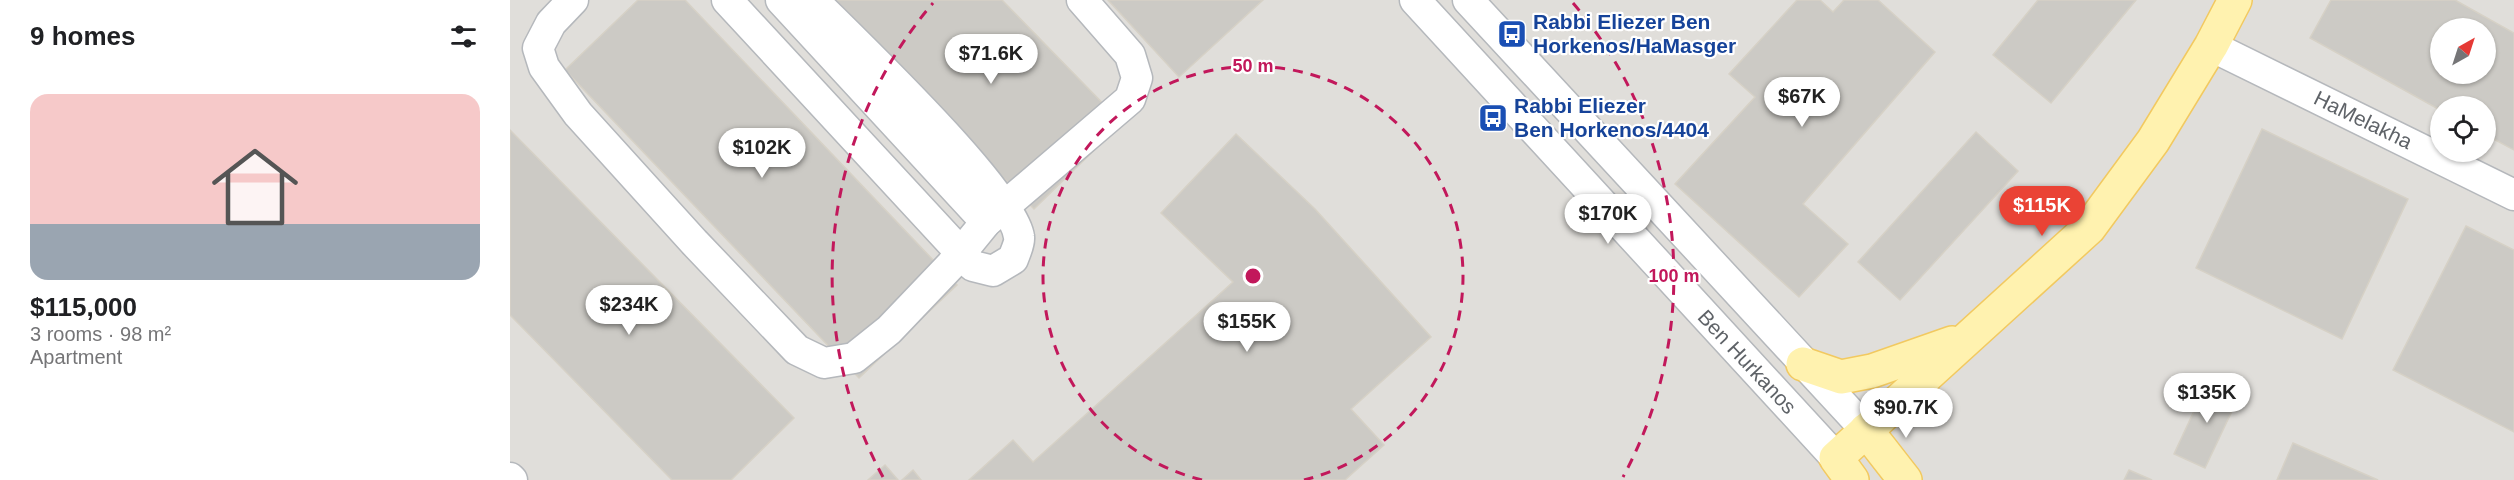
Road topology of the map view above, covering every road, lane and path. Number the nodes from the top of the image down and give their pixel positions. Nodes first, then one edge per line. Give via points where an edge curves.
1 (573, 0) edge
2 (727, 0) edge
3 (781, 0) edge
4 (813, 0) edge
5 (1082, 0) edge
6 (1415, 0) edge
7 (1468, 0) edge
8 (2235, 0) edge
9 (2211, 46) junction
10 (2514, 195) edge
11 (986, 222) junction
12 (1968, 337) junction
13 (1803, 363) junction
14 (1866, 430) junction
15 (1844, 469) edge
16 (1905, 480) edge

1 - 11 street via 551,23 538,48 544,67 586,122 797,350 824,363 854,358 889,330
2 - 4 street via 973,266 993,271 1013,259 1019,238 1010,215 978,170
3 - 11 street
5 - 11 street via 1130,55 1137,78 1130,99
6 - 15 street, Ben Hurkanos
7 - 13 street, Ben Hurkanos
8 - 9 main road
9 - 10 street, HaMelakha
9 - 12 main road via 2153,141 2089,228
12 - 13 main road via 1872,371 1841,376
12 - 14 main road
13 - 14 street, Ben Hurkanos
14 - 15 main road
14 - 16 main road

